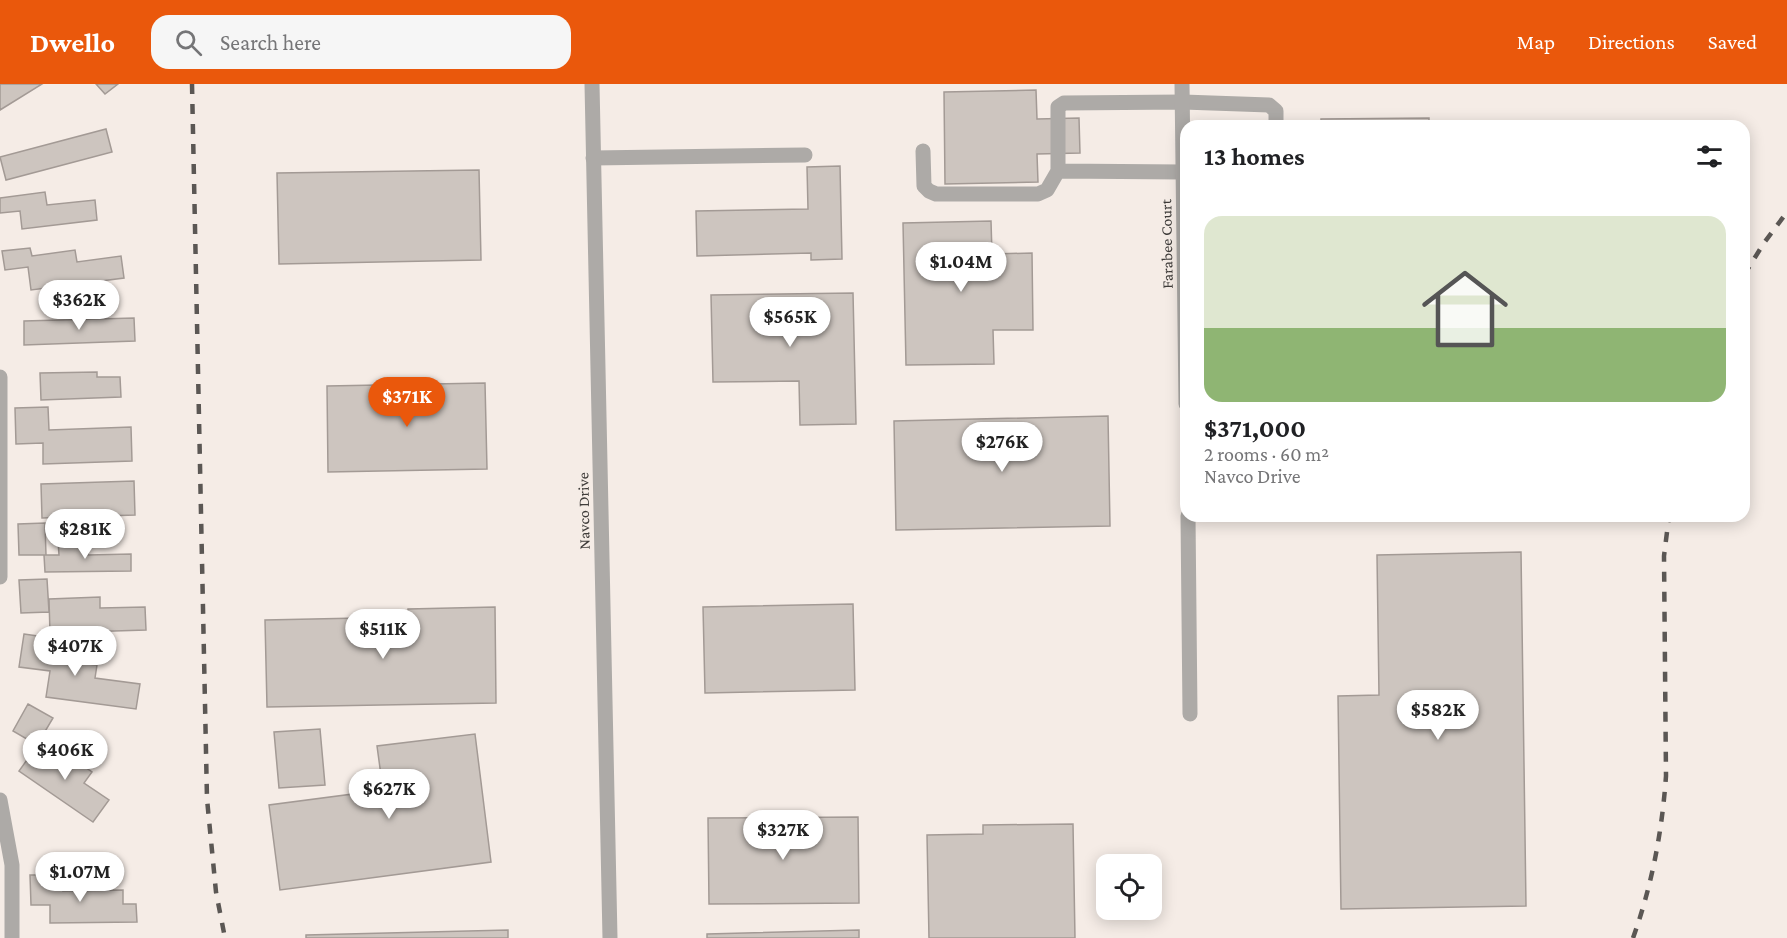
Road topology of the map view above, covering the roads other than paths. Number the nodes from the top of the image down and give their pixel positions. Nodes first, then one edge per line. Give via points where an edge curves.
1 (592, 84) edge
2 (1182, 84) edge
3 (1183, 102) junction
4 (1183, 120) edge
5 (1276, 120) edge
6 (923, 151) dead end
7 (805, 155) dead end
8 (593, 158) junction
9 (1058, 171) junction
10 (1180, 172) edge
11 (0, 377) edge
12 (1188, 522) edge
13 (0, 577) edge
14 (1190, 714) dead end
15 (0, 800) edge
16 (12, 938) edge
17 (610, 938) edge

1 - 8 street, Navco Drive
2 - 3 street, Farabee Court
3 - 4 street, Farabee Court
3 - 5 street via 1269,105 1276,111
3 - 9 street via 1064,103 1058,107 1057,118
6 - 9 street via 924,186 936,194 1038,194 1047,190
7 - 8 street
8 - 17 street, Navco Drive
9 - 10 street
11 - 13 street
12 - 14 street
15 - 16 street via 12,865

